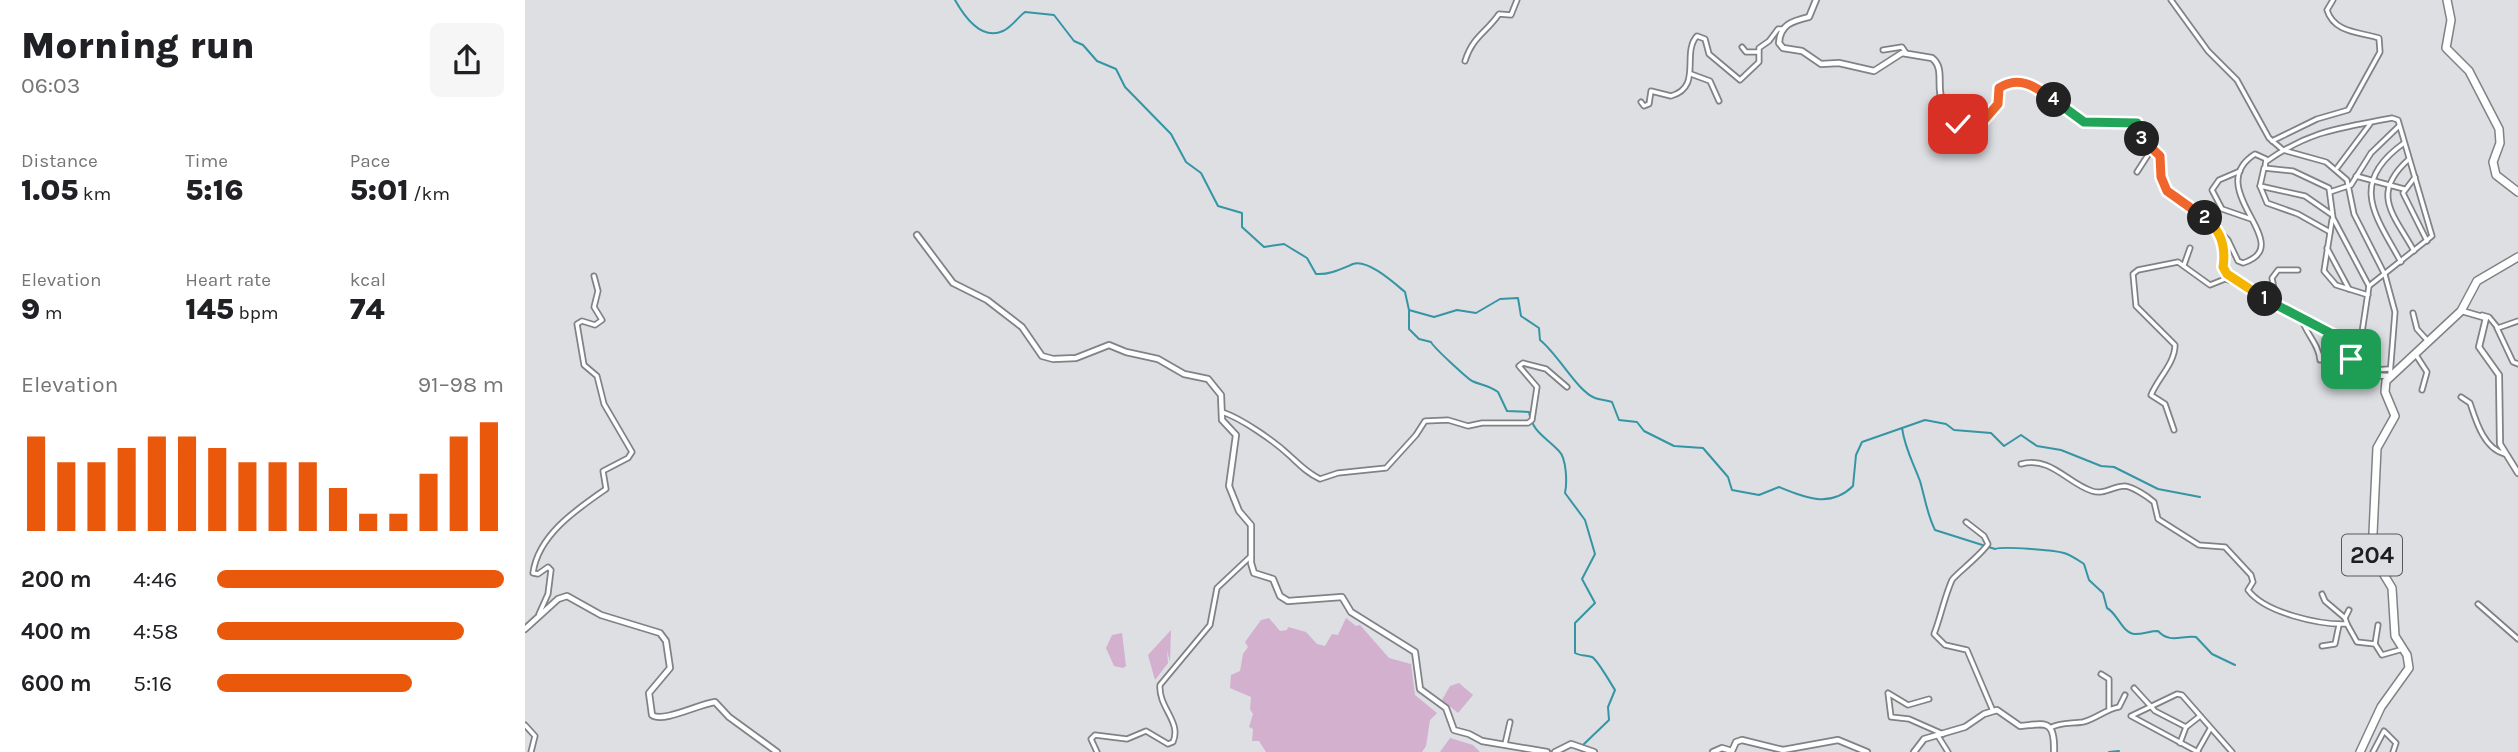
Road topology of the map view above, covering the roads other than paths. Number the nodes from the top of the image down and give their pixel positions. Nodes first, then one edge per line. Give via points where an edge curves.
1 (1517, 0) edge
2 (1816, 0) edge
3 (2171, 0) edge
4 (2333, 0) edge
5 (2447, 0) edge
6 (1783, 29) junction
7 (1742, 47) dead end
8 (1883, 50) dead end
9 (1758, 52) junction
10 (1906, 53) junction
11 (1465, 61) dead end
12 (1691, 74) junction
13 (1719, 101) dead end
14 (1641, 102) dead end
15 (1945, 108) junction
16 (2371, 122) junction
17 (2399, 126) junction
18 (2142, 139) junction
19 (2272, 141) junction
20 (1946, 142) dead end
21 (2404, 143) junction
22 (2283, 150) junction
23 (2409, 159) junction
24 (2267, 161) junction
25 (2266, 167) junction
26 (2337, 169) junction
27 (2240, 171) junction
28 (2137, 172) dead end
29 (2356, 176) junction
30 (2415, 177) junction
31 (2372, 180) junction
32 (2388, 184) junction
33 (2260, 186) junction
34 (2350, 186) junction
35 (2404, 189) junction
36 (2330, 192) junction
37 (2518, 192) edge
38 (2333, 217) junction
39 (2252, 219) junction
40 (2216, 228) junction
41 (2330, 232) junction
42 (917, 235) dead end
43 (2427, 241) junction
44 (2189, 248) dead end
45 (2327, 248) junction
46 (2414, 251) junction
47 (2518, 257) edge
48 (2401, 262) junction
49 (2184, 265) junction
50 (2298, 271) dead end
51 (2385, 275) junction
52 (594, 276) dead end
53 (2238, 284) junction
54 (2369, 286) junction
55 (2349, 289) junction
56 (2369, 295) junction
57 (2277, 305) junction
58 (2461, 311) junction
59 (2413, 313) dead end
60 (2483, 315) junction
61 (2301, 317) junction
62 (2518, 321) edge
63 (2497, 328) junction
64 (2428, 341) junction
65 (2414, 353) junction
66 (2320, 360) dead end
67 (2518, 364) edge
68 (2389, 373) junction
69 (1567, 387) dead end
70 (2422, 390) dead end
71 (2461, 397) dead end
72 (1222, 412) junction
73 (2174, 430) dead end
74 (2505, 454) junction
75 (2021, 464) dead end
76 (2518, 473) edge
77 (1966, 522) dead end
78 (1251, 555) junction
79 (2322, 594) dead end
80 (2478, 604) dead end
81 (2349, 610) dead end
82 (2346, 618) junction
83 (2347, 624) junction
84 (533, 625) junction
85 (2339, 625) junction
86 (2378, 625) dead end
87 (525, 629) edge
88 (2518, 639) edge
89 (2375, 643) junction
90 (2322, 646) dead end
91 (2403, 649) junction
92 (2101, 674) dead end
93 (2134, 688) dead end
94 (2125, 695) dead end
95 (1929, 699) dead end
96 (2150, 706) junction
97 (2109, 708) junction
98 (1993, 711) junction
99 (2200, 716) junction
100 (1510, 722) dead end
101 (525, 726) edge
102 (2186, 727) junction
103 (2050, 728) junction
104 (2210, 728) junction
105 (1945, 734) junction
106 (1938, 736) junction
107 (2180, 743) junction
108 (1505, 744) junction
109 (531, 752) edge
110 (777, 752) edge
111 (1097, 752) edge
112 (1547, 752) edge
113 (1555, 752) edge
114 (1594, 752) edge
115 (1713, 752) edge
116 (1867, 752) edge
117 (1915, 752) edge
118 (1948, 752) edge
119 (2054, 752) edge
120 (2197, 752) edge
121 (2232, 752) edge
122 (2360, 752) edge
123 (2373, 752) edge
124 (2393, 752) edge

1 - 11 street via 1511,15 1499,14 1482,29
2 - 6 street via 1809,17 1793,20
3 - 19 street via 2208,51 2237,80
4 - 19 street via 2329,15 2348,32 2379,38 2380,52 2348,110
5 - 37 highway via 2451,20 2445,48 2469,71 2499,129 2493,162 2496,175
6 - 9 street
6 - 10 street via 1779,38 1783,48 1802,51 1821,64 1874,71
7 - 9 street via 1749,53
8 - 10 street via 1902,47
9 - 12 street via 1759,62 1738,80 1711,56 1705,39 1697,36 1692,43
10 - 15 street via 1937,63
12 - 13 street via 1710,81
12 - 14 street via 1684,89 1674,96 1651,91 1649,104
15 - 18 street via 1965,132 1971,132 1998,104 1999,88 2020,81 2047,94 2084,122 2137,123
15 - 20 street
16 - 17 street via 2395,118
16 - 22 street via 2325,130
16 - 26 street
17 - 21 street
17 - 29 street via 2371,153
18 - 28 street via 2148,155
18 - 40 street via 2160,156 2167,191
19 - 22 street
21 - 23 street
21 - 31 street via 2382,163
22 - 24 street
22 - 26 street via 2309,155
23 - 30 street
23 - 32 street
24 - 25 street
24 - 27 street via 2255,154
25 - 33 street
25 - 36 street via 2312,178
26 - 34 street
27 - 39 street via 2238,191
27 - 39 street via 2219,180 2212,190 2223,210
29 - 31 street
29 - 34 street
30 - 35 street
30 - 43 street via 2432,234
31 - 32 street
31 - 48 street via 2370,202
32 - 35 street
32 - 46 street via 2389,205
33 - 38 street via 2305,196
33 - 41 street via 2267,203
34 - 36 street
34 - 51 street via 2354,214
35 - 43 street via 2404,198
36 - 38 street
38 - 41 street
38 - 54 street
39 - 40 street via 2262,245 2256,256 2243,263 2235,259 2231,243
40 - 53 street via 2226,254 2223,267
41 - 45 street
42 - 72 street via 953,283 1020,325 1045,357 1076,358 1109,345 1158,359 1184,374 1208,379 1221,395
43 - 46 street
44 - 49 street
45 - 55 street
45 - 55 street via 2327,276
46 - 48 street
47 - 58 highway via 2477,281
48 - 51 street
49 - 53 street via 2210,285 2225,279
49 - 73 street via 2174,262 2138,270 2133,276 2136,306 2175,345 2172,361 2151,395 2165,404
50 - 57 street via 2275,273 2271,282
51 - 54 street
51 - 68 street via 2395,312
52 - 84 street via 598,290 594,307 602,320 595,326 582,321 577,324 583,361 597,376 604,404 632,454 603,471 606,489 564,517 538,554 533,573 548,567 551,572 546,600
53 - 57 street
54 - 56 street
55 - 56 street
56 - 68 street via 2361,333 2364,355 2373,370
57 - 61 street
58 - 60 street
58 - 64 highway
59 - 64 street via 2417,329
60 - 63 street
60 - 74 street via 2479,346 2499,375 2500,440
61 - 66 street
61 - 68 street via 2339,338 2364,375
62 - 63 street
63 - 67 street
64 - 65 highway
65 - 68 highway
65 - 70 street via 2427,372
68 - 91 highway, 204 via 2385,389 2395,416 2377,448 2372,555 2392,588 2394,632
69 - 72 street via 1546,369 1523,363 1519,366 1537,387 1528,423 1468,426 1448,420 1425,421 1386,468 1323,479 1307,473 1288,454
71 - 74 street via 2470,402 2480,431
72 - 78 street via 1223,421 1237,435 1228,480 1239,511 1251,525
74 - 76 street
75 - 85 street via 2047,465 2093,492 2122,486 2133,489 2154,502 2158,519 2191,541 2225,547 2251,575 2248,590 2263,603 2291,615
77 - 98 street via 1985,536 1988,544 1953,578 1935,637 1945,645 1967,650
78 - 108 street via 1254,573 1273,579 1285,600 1339,596 1351,612 1415,652 1420,689 1446,708 1452,729
78 - 111 street via 1217,588 1210,625 1160,685 1160,699 1176,728 1174,742 1168,744 1146,731 1127,738 1095,735 1091,739
79 - 82 street
80 - 88 street
81 - 82 street
82 - 83 street
83 - 85 street
83 - 89 street via 2359,643
84 - 87 street
84 - 110 street via 558,599 572,597 601,615 660,633 666,641 670,668 649,693 654,717 665,718 715,702
85 - 90 street via 2335,644
86 - 89 street
89 - 91 street via 2382,654
91 - 122 highway, 204 via 2409,662 2407,672 2381,707
92 - 97 street via 2109,679
93 - 96 street
94 - 97 street via 2121,705
95 - 105 street via 1908,705 1888,693 1891,717
96 - 99 street via 2179,694
96 - 102 street
96 - 107 street via 2131,718
97 - 103 street via 2084,722
98 - 103 street via 2001,711 2020,726 2035,722
98 - 105 street
99 - 102 street
99 - 104 street
100 - 108 street
101 - 109 street via 535,736
102 - 107 street
103 - 119 street
104 - 120 street
104 - 121 street
105 - 106 street
106 - 117 street via 1920,742
106 - 118 street
107 - 120 street
108 - 112 street
113 - 114 street via 1571,744
115 - 116 street via 1722,748 1732,751 1742,740 1783,750 1838,740
123 - 124 street via 2384,731 2396,743

